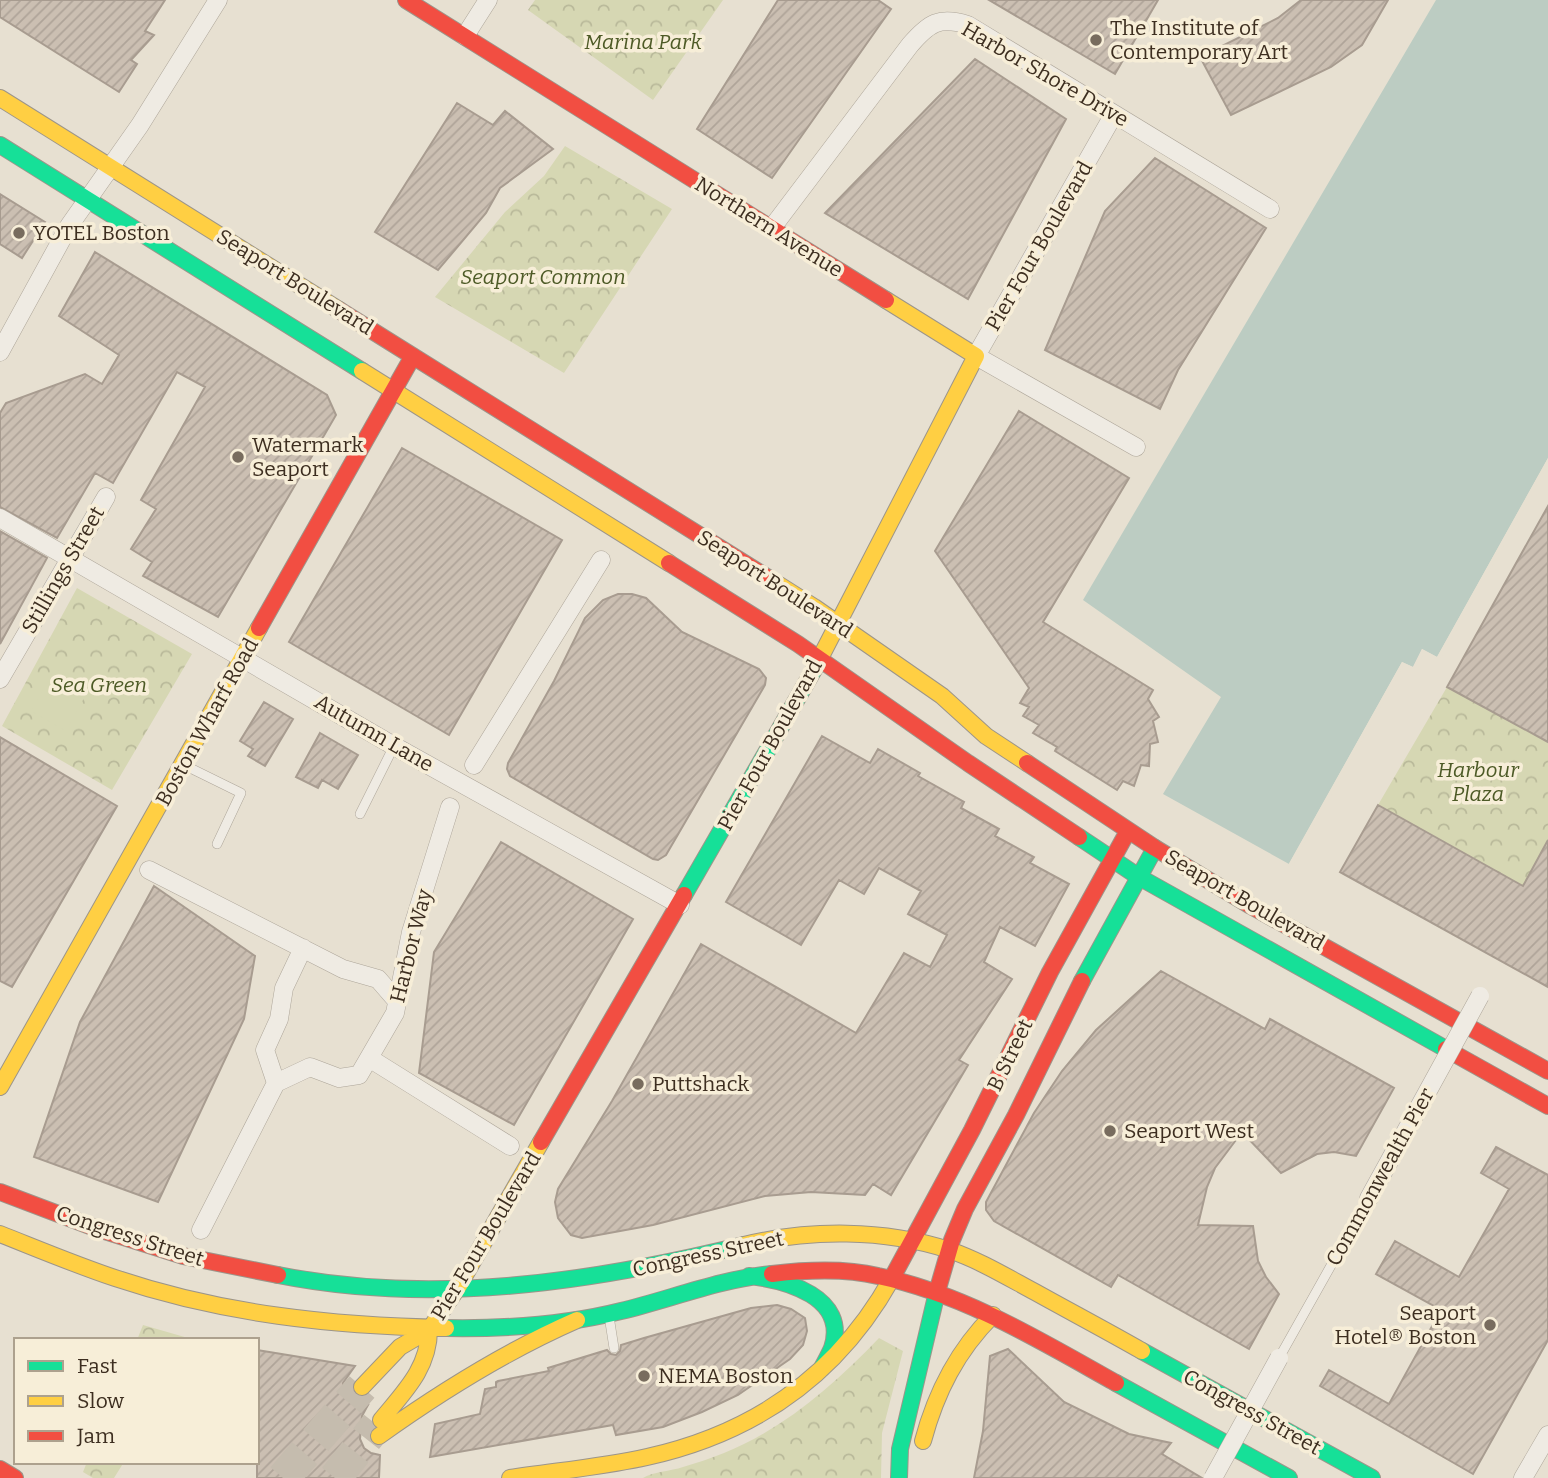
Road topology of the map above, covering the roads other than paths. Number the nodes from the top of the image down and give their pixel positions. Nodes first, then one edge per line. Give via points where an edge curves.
1 (218, 0) edge
2 (406, 0) edge
3 (488, 0) edge
4 (465, 36) junction
5 (0, 98) edge
6 (1114, 114) junction
7 (0, 145) edge
8 (111, 167) junction
9 (87, 199) junction
10 (1270, 209) dead end
11 (771, 229) junction
12 (0, 352) edge
13 (413, 356) junction
14 (976, 356) junction
15 (394, 390) junction
16 (1136, 447) dead end
17 (106, 497) dead end
18 (0, 518) edge
19 (70, 558) junction
20 (600, 560) dead end
21 (838, 623) junction
22 (242, 658) junction
23 (820, 658) junction
24 (0, 679) edge
25 (394, 746) junction
26 (183, 764) junction
27 (474, 765) dead end
28 (450, 807) dead end
29 (360, 814) dead end
30 (1128, 831) junction
31 (217, 844) dead end
32 (1155, 848) junction
33 (1112, 858) junction
34 (149, 870) dead end
35 (1139, 877) junction
36 (680, 905) junction
37 (303, 948) junction
38 (1480, 996) dead end
39 (397, 1001) junction
40 (369, 1058) junction
41 (1548, 1071) edge
42 (275, 1083) junction
43 (0, 1087) edge
44 (1548, 1106) edge
45 (510, 1146) dead end
46 (0, 1192) edge
47 (1369, 1198) joint
48 (201, 1230) dead end
49 (0, 1234) edge
50 (912, 1241) junction
51 (949, 1250) junction
52 (666, 1264) junction
53 (749, 1276) junction
54 (892, 1278) junction
55 (457, 1289) junction
56 (937, 1292) junction
57 (609, 1301) junction
58 (993, 1315) junction
59 (577, 1321) junction
60 (429, 1330) junction
61 (614, 1348) dead end
62 (1279, 1358) joint
63 (818, 1373) junction
64 (362, 1387) tunnel mouth
65 (1548, 1435) edge
66 (920, 1457) dead end
67 (0, 1469) edge
68 (15, 1478) edge
69 (510, 1478) edge
70 (899, 1478) edge
71 (1213, 1478) edge
72 (1289, 1478) edge
73 (1372, 1478) edge
74 (1523, 1478) edge

1 - 8 street
2 - 4 main road, Northern Avenue
3 - 4 street
4 - 11 main road, Northern Avenue
5 - 8 main road, Seaport Boulevard
6 - 10 street, Harbor Shore Drive
6 - 11 street, Harbor Shore Drive via 968,25 940,21 910,45
6 - 14 street, Pier Four Boulevard
7 - 9 main road, Seaport Boulevard
8 - 9 street
8 - 13 main road, Seaport Boulevard
9 - 12 street
9 - 15 main road, Seaport Boulevard
11 - 14 main road, Northern Avenue
13 - 15 main road, Boston Wharf Road
13 - 21 main road, Seaport Boulevard
14 - 16 street, Northern Avenue
14 - 21 main road, Pier Four Boulevard
15 - 22 main road, Boston Wharf Road
15 - 23 main road, Seaport Boulevard
17 - 19 street, Stillings Street
18 - 19 street, Autumn Lane
19 - 22 street, Autumn Lane
19 - 24 street, Stillings Street
20 - 27 street
21 - 23 main road, Pier Four Boulevard
21 - 30 main road, Seaport Boulevard via 942,696 986,736
22 - 25 street, Autumn Lane
22 - 26 main road, Boston Wharf Road
23 - 33 main road, Seaport Boulevard
23 - 36 main road, Pier Four Boulevard
25 - 29 lane
25 - 36 street, Autumn Lane
26 - 31 lane via 241,793
26 - 43 main road, Boston Wharf Road
28 - 39 street, Harbor Way via 411,932
30 - 32 main road, Seaport Boulevard
30 - 33 main road, B Street
32 - 35 main road, B Street
32 - 41 main road, Seaport Boulevard
33 - 35 main road, Seaport Boulevard
33 - 50 main road, B Street
34 - 37 street
35 - 44 main road, Seaport Boulevard
35 - 51 main road, B Street via 969,1201
36 - 55 main road, Pier Four Boulevard
37 - 39 street via 343,969 378,979
37 - 42 street via 284,988 279,1018 265,1050
38 - 47 street, Commonwealth Pier, bridge
39 - 40 street, Harbor Way
40 - 42 street, Harbor Way via 359,1075 339,1078 310,1067
40 - 45 street
42 - 48 street
46 - 55 main road, Congress Street via 119,1236 220,1265 340,1284
47 - 62 lane, Commonwealth Pier
49 - 60 main road, Congress Street via 114,1278 230,1308 340,1325
50 - 51 main road, Congress Street
50 - 52 main road, Congress Street via 868,1235 797,1236 741,1244
50 - 54 main road, B Street
51 - 56 main road, B Street
51 - 73 main road, Congress Street via 989,1266
52 - 55 main road, Congress Street via 533,1284
52 - 57 main road
53 - 54 main road, Congress Street via 829,1270
53 - 57 main road, Congress Street via 657,1303
53 - 63 main road via 792,1283 824,1304 835,1335
54 - 56 main road, Congress Street
54 - 63 main road, B Street via 863,1326
55 - 60 main road, Pier Four Boulevard
56 - 58 main road, Congress Street
56 - 70 main road, B Street via 900,1449
57 - 59 main road, Congress Street
57 - 61 lane
58 - 66 main road via 967,1342 946,1375
58 - 72 main road, Congress Street
59 - 60 main road, Congress Street
59 - 60 main road via 493,1360 378,1430 422,1368
60 - 64 main road via 395,1350
62 - 71 street, bridge
63 - 69 main road, B Street via 755,1416 694,1444 627,1461
65 - 74 street
67 - 68 main road

